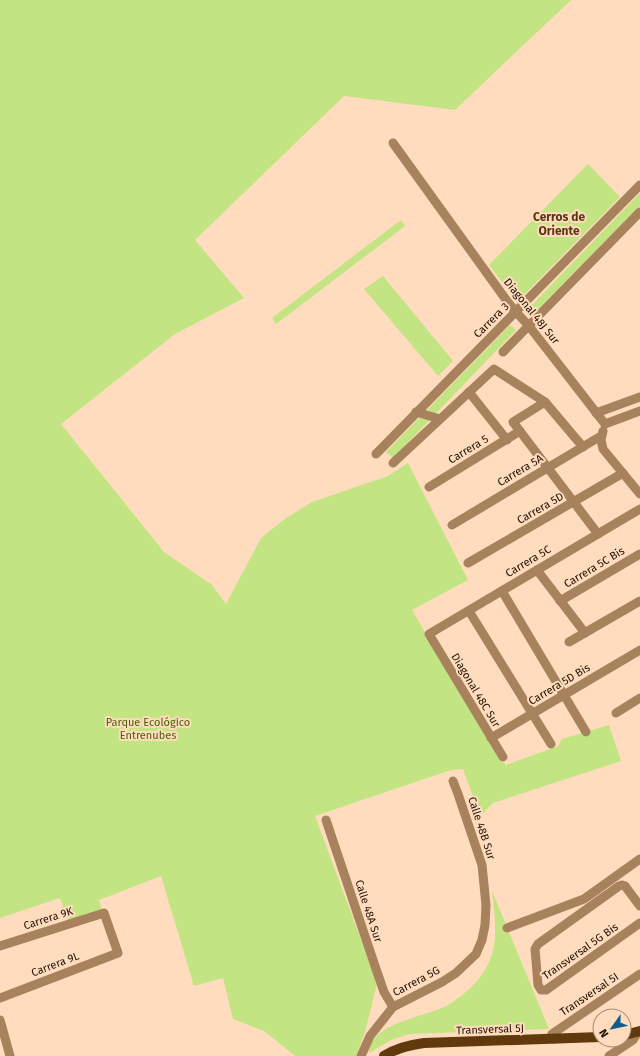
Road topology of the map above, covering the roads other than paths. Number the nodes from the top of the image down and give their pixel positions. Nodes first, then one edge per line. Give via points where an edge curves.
1 (393, 143) dead end
2 (640, 185) edge
3 (640, 212) edge
4 (516, 312) junction
5 (529, 326) junction
6 (503, 352) dead end
7 (469, 392) junction
8 (640, 396) edge
9 (545, 402) junction
10 (640, 411) edge
11 (416, 412) junction
12 (596, 413) junction
13 (440, 419) junction
14 (605, 424) junction
15 (520, 431) junction
16 (601, 436) junction
17 (507, 440) junction
18 (583, 447) junction
19 (376, 454) dead end
20 (393, 463) dead end
21 (548, 468) junction
22 (623, 473) junction
23 (428, 487) dead end
24 (640, 494) edge
25 (574, 502) junction
26 (640, 509) edge
27 (452, 525) dead end
28 (598, 534) junction
29 (640, 554) edge
30 (468, 563) dead end
31 (537, 570) junction
32 (502, 591) junction
33 (560, 601) junction
34 (640, 601) edge
35 (469, 610) junction
36 (585, 633) junction
37 (429, 634) joint
38 (569, 642) dead end
39 (640, 650) edge
40 (564, 695) junction
41 (640, 698) edge
42 (616, 713) dead end
43 (532, 714) junction
44 (586, 732) dead end
45 (491, 738) junction
46 (551, 744) dead end
47 (503, 757) dead end
48 (453, 781) dead end
49 (326, 820) dead end
50 (640, 859) edge
51 (640, 906) edge
52 (640, 923) edge
53 (507, 928) dead end
54 (0, 946) edge
55 (118, 953) joint
56 (476, 954) joint
57 (640, 974) edge
58 (0, 998) edge
59 (393, 1007) junction
60 (0, 1021) edge
61 (639, 1031) edge
62 (553, 1037) junction
63 (592, 1037) edge
64 (10, 1056) edge
65 (361, 1056) edge
66 (384, 1056) edge
67 (610, 1056) edge

1 - 4 street, Diagonal 48J Sur
2 - 4 street, Carrera 3
3 - 5 street
4 - 5 street, Diagonal 48J Sur
4 - 11 street, Carrera 3
5 - 6 street
5 - 12 street, Diagonal 48J Sur
7 - 9 street via 494,368
7 - 13 street
7 - 17 street
8 - 12 street
9 - 15 street via 513,422
9 - 18 street
10 - 14 street
11 - 13 street
11 - 19 street, Carrera 3
12 - 14 street, Diagonal 48J Sur
13 - 20 street
14 - 16 street
15 - 17 street, Carrera 5
15 - 21 street
16 - 18 street, Carrera 5A
16 - 22 street via 603,449
17 - 23 street, Carrera 5
18 - 21 street, Carrera 5A
21 - 25 street
21 - 27 street, Carrera 5A
22 - 24 street
22 - 25 street, Carrera 5D
25 - 28 street
25 - 30 street, Carrera 5D
26 - 28 street, Carrera 5C
28 - 31 street, Carrera 5C
29 - 33 street, Carrera 5C Bis
31 - 32 street, Carrera 5C
31 - 33 street
32 - 35 street, Carrera 5C
32 - 40 street
33 - 36 street
34 - 36 street
35 - 37 street, Carrera 5C
35 - 43 street
36 - 38 street
37 - 45 street, Diagonal 48C Sur
39 - 40 street, Carrera 5D Bis
40 - 43 street, Carrera 5D Bis
40 - 44 street
41 - 42 street
43 - 45 street, Carrera 5D Bis
43 - 46 street
45 - 47 street, Diagonal 48C Sur
48 - 56 street, Calle 48B Sur via 482,865 486,905 483,932
49 - 59 street, Calle 48A Sur via 384,992
50 - 53 street via 584,899
51 - 52 street, Transversal 5G Bis via 625,886 618,886 538,944 535,949 538,985 541,990 546,990
54 - 55 street, Carrera 9K via 104,913
55 - 58 street, Carrera 9L
56 - 59 street, Carrera 5G via 442,982
57 - 62 street, Transversal 5I
59 - 65 street, Carrera 5G via 370,1036
60 - 64 street
61 - 67 street via 633,1040
62 - 63 main road, Transversal 5J
62 - 66 main road, Transversal 5J via 424,1043 410,1045

